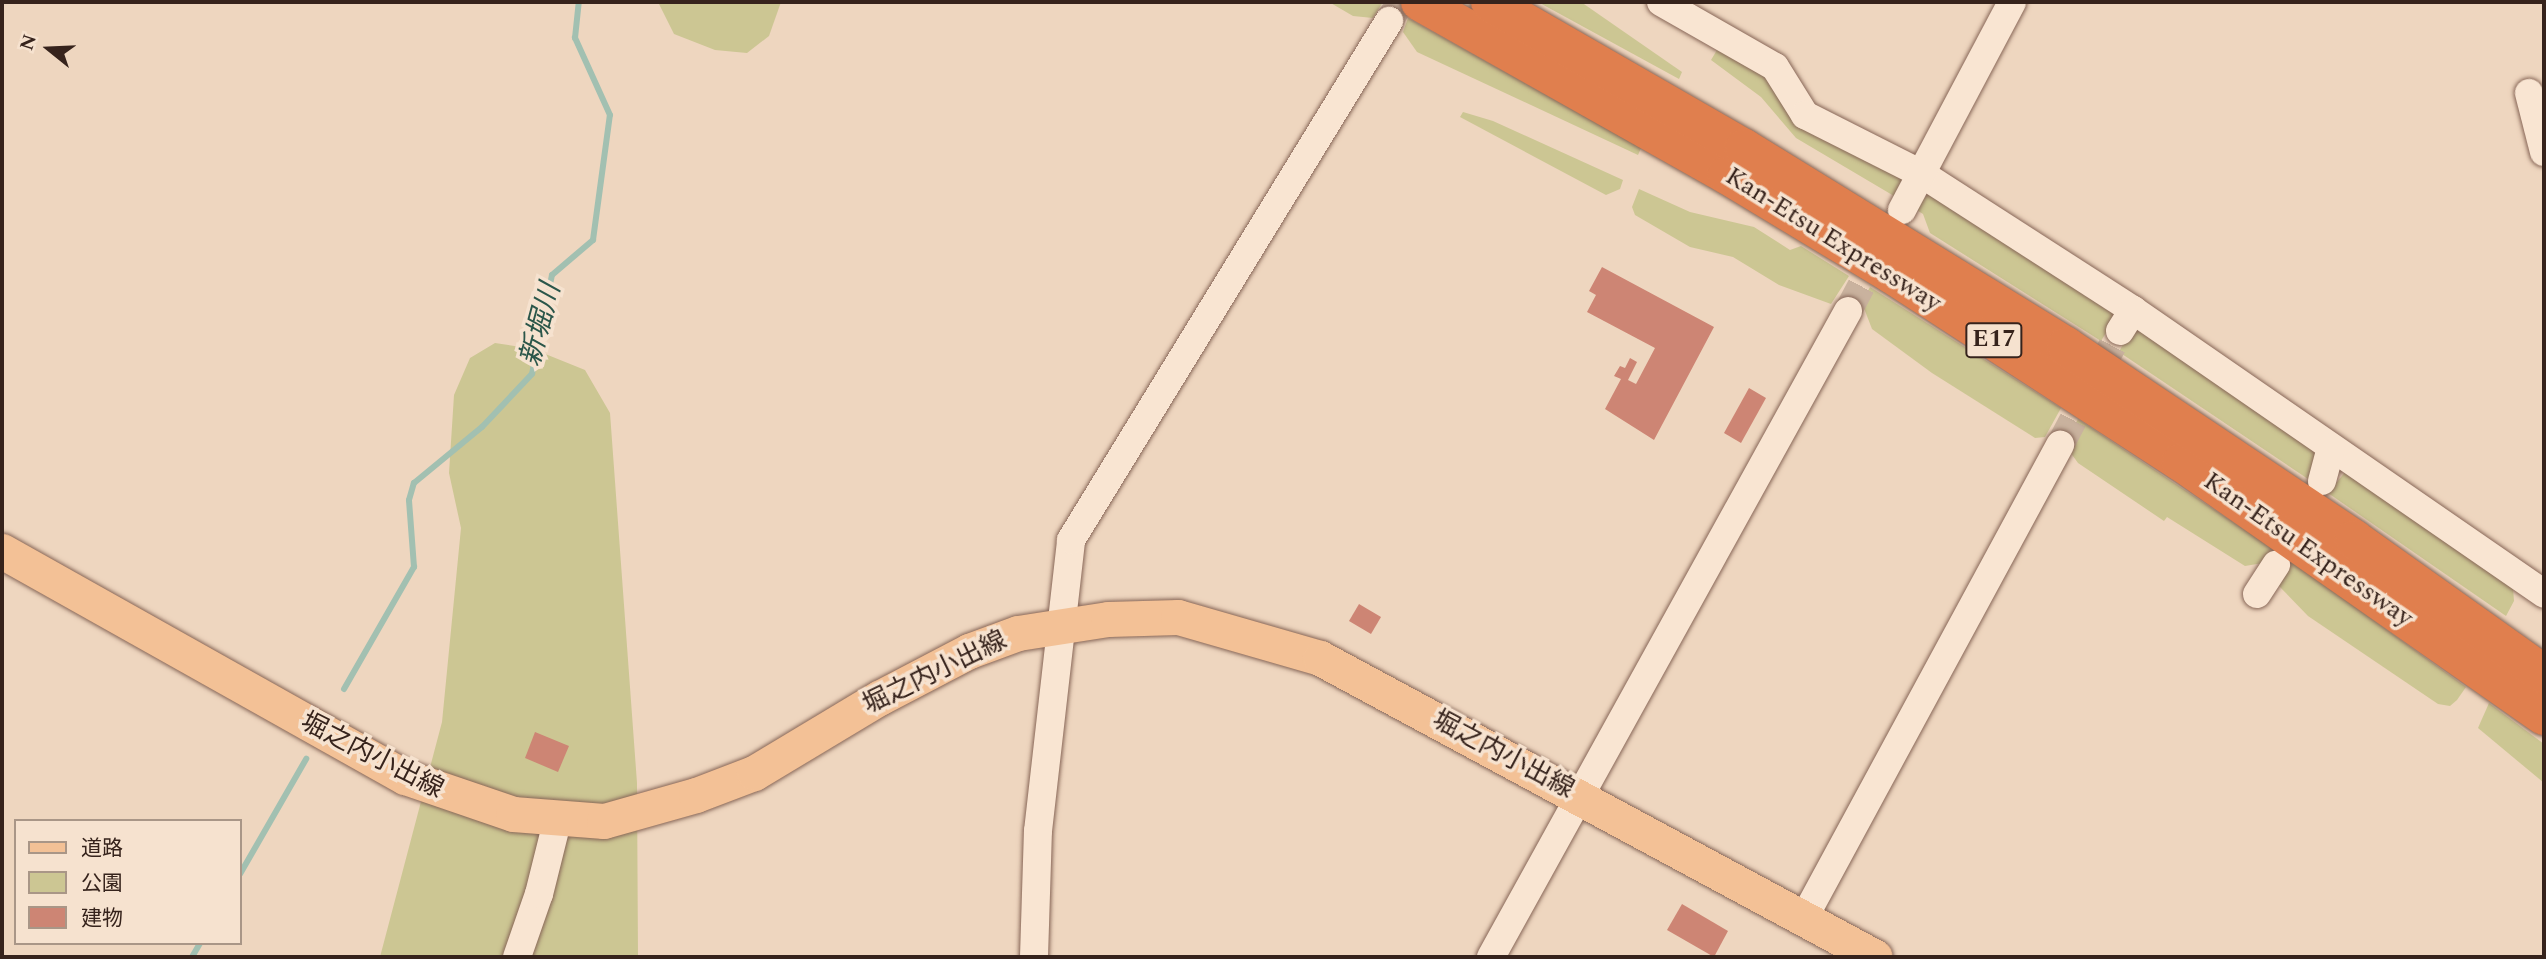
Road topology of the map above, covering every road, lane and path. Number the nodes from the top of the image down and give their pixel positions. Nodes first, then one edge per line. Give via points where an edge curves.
1 (1490, 2) edge
2 (1661, 2) edge
3 (2012, 2) edge
4 (1405, 11) edge
5 (2529, 93) dead end
6 (2544, 152) edge
7 (1923, 174) junction
8 (1902, 211) dead end
9 (1848, 311) tunnel mouth
10 (2060, 445) tunnel mouth
11 (2331, 447) junction
12 (2322, 481) dead end
13 (2, 551) edge
14 (2276, 565) dead end
15 (2542, 587) edge
16 (2257, 594) dead end
17 (1058, 625) junction
18 (2544, 674) edge
19 (2544, 716) edge
20 (1580, 795) junction
21 (558, 818) junction
22 (1805, 916) junction
23 (516, 957) edge
24 (1034, 957) edge
25 (1491, 957) edge
26 (1875, 957) edge

1 - 18 highway, Kan-Etsu Expressway / E17 via 1733,141 2066,346 2309,508
2 - 7 street via 1775,67 1805,115
3 - 7 street
4 - 17 street via 1070,540
4 - 19 highway, Kan-Etsu Expressway / E17 via 1727,175 1891,274 2181,462
5 - 6 street
7 - 8 street
7 - 11 street via 2127,320
9 - 20 street
10 - 22 street
11 - 12 street
11 - 15 street
13 - 21 main road, 堀之内小出線 via 405,777 513,814
14 - 16 street
17 - 20 main road, 堀之内小出線 via 1178,617 1320,658
17 - 21 main road, 堀之内小出線 via 1018,633 969,651 754,772 696,795 604,821
17 - 24 street via 1038,831
20 - 22 main road, 堀之内小出線
20 - 25 street
21 - 23 street via 539,894
22 - 26 main road, 堀之内小出線

